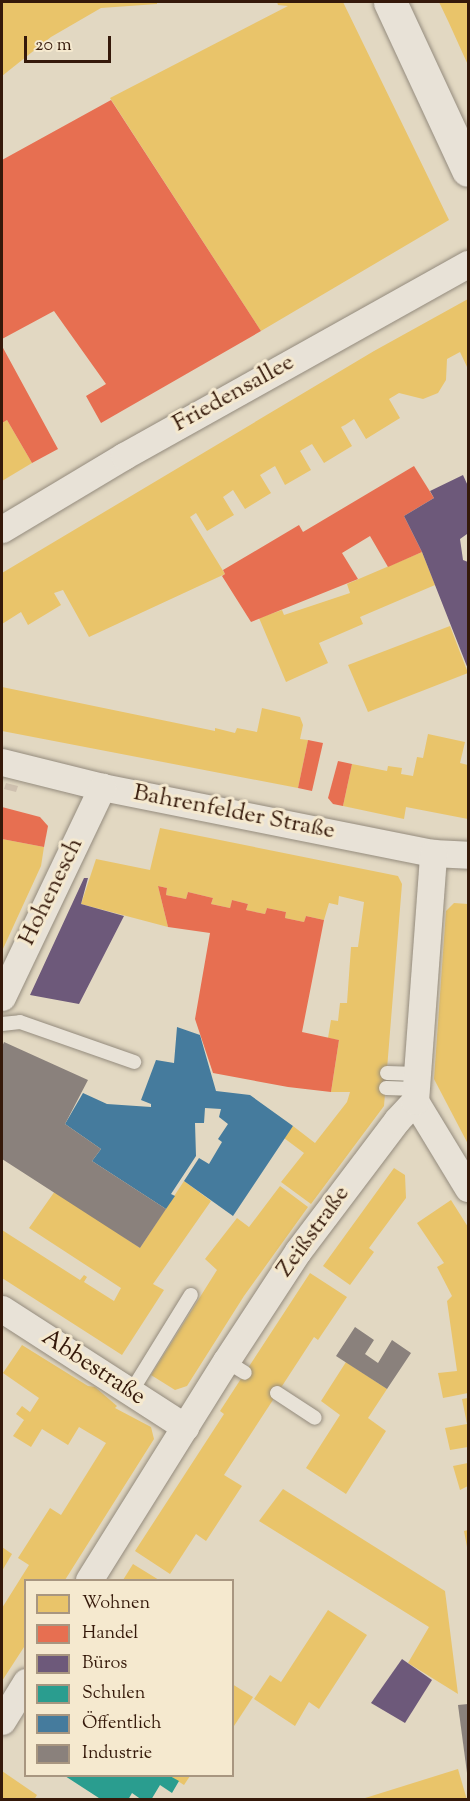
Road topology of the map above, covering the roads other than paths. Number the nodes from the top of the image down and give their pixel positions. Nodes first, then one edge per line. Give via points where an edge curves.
1 (390, 2) edge
2 (468, 170) edge
3 (468, 264) edge
4 (2, 529) edge
5 (2, 762) edge
6 (102, 787) junction
7 (433, 853) junction
8 (468, 855) edge
9 (2, 997) edge
10 (2, 1024) edge
11 (134, 1062) dead end
12 (387, 1073) dead end
13 (386, 1088) dead end
14 (416, 1088) junction
15 (468, 1188) edge
16 (191, 1295) dead end
17 (2, 1309) edge
18 (131, 1392) junction
19 (277, 1393) dead end
20 (315, 1418) dead end
21 (185, 1427) junction
22 (90, 1579) edge
23 (24, 1686) edge
24 (2, 1721) edge

1 - 2 main road
3 - 4 street, Friedensallee via 99,470
5 - 6 street, Bahrenfelder Straße
6 - 7 street, Bahrenfelder Straße
6 - 9 street, Hohenesch
7 - 8 street, Bahrenfelder Straße
7 - 14 street
10 - 11 lane via 20,1022
12 - 14 lane
13 - 14 lane
14 - 15 street
14 - 21 street, Zeißstraße via 397,1120 298,1251 236,1367
16 - 18 lane
17 - 18 street, Abbestraße
18 - 21 street, Abbestraße
19 - 20 lane
21 - 22 street, Zeißstraße
23 - 24 street

